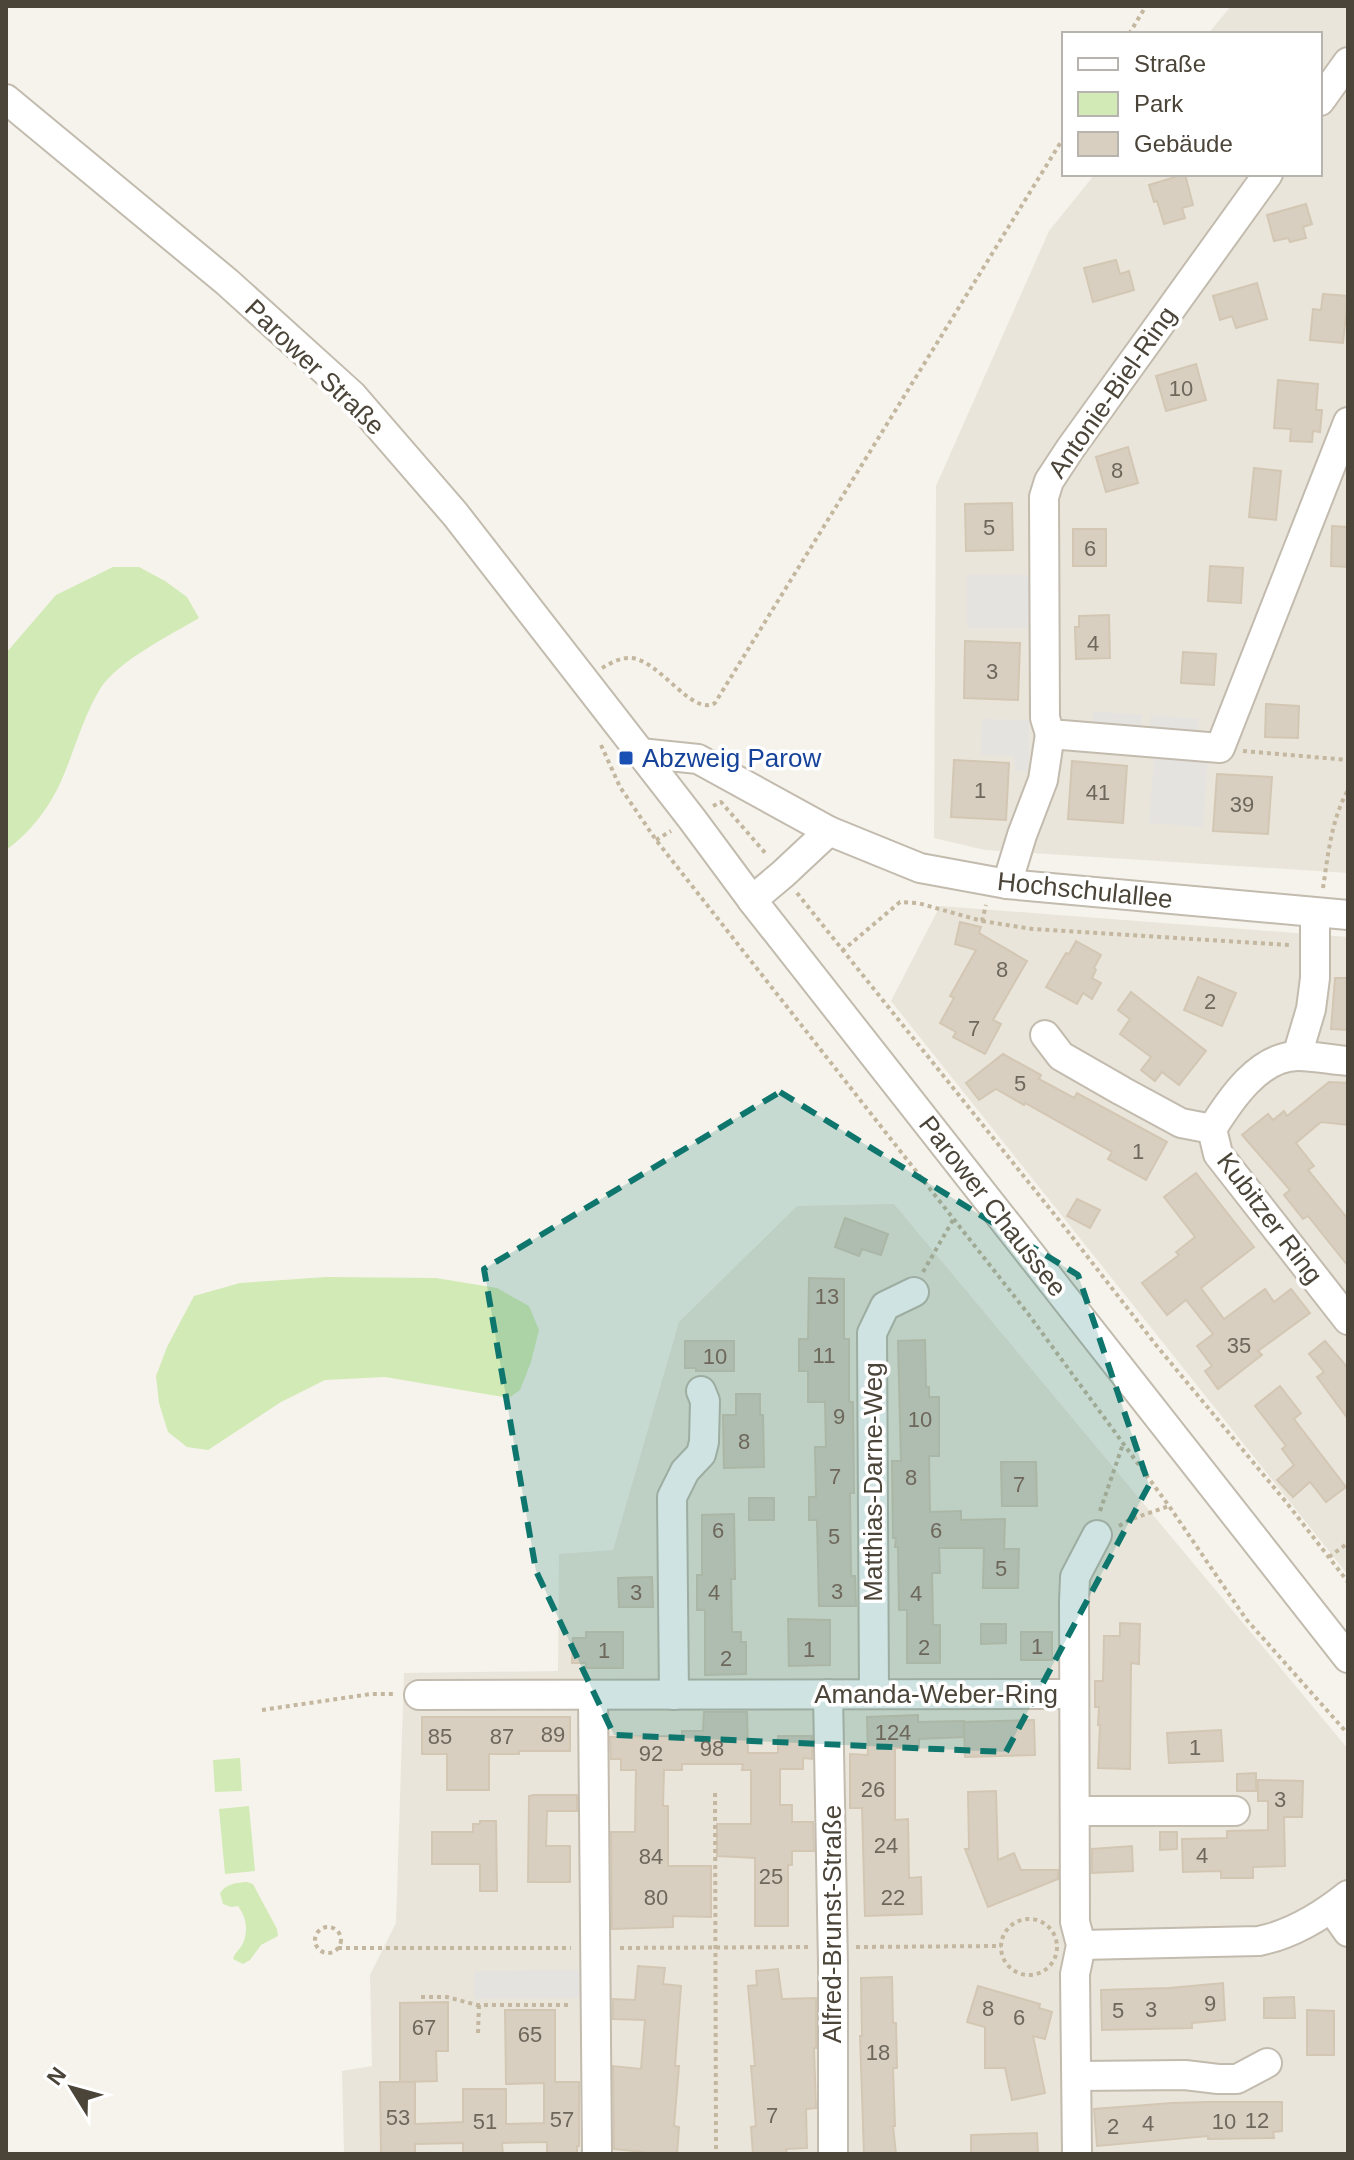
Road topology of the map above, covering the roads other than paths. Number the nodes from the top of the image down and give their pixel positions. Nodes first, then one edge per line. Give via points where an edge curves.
1 (1348, 62) edge
2 (1322, 98) edge
3 (6, 99) edge
4 (1267, 176) edge
5 (1348, 422) edge
6 (1050, 734) junction
7 (640, 753) junction
8 (829, 831) junction
9 (1001, 883) junction
10 (752, 900) junction
11 (1319, 902) junction
12 (1348, 915) edge
13 (1045, 1035) dead end
14 (1297, 1056) junction
15 (1348, 1061) edge
16 (1212, 1129) junction
17 (914, 1292) road end
18 (1348, 1320) edge
19 (701, 1391) dead end
20 (1097, 1535) road end
21 (1348, 1658) edge
22 (828, 1694) junction
23 (874, 1694) junction
24 (1074, 1694) junction
25 (419, 1695) road end
26 (674, 1695) junction
27 (593, 1696) junction
28 (1075, 1811) junction
29 (1235, 1811) dead end
30 (1340, 1902) edge
31 (1348, 1932) edge
32 (1081, 1945) junction
33 (1267, 2063) dead end
34 (1077, 2076) junction
35 (597, 2154) edge
36 (833, 2154) edge
37 (1077, 2154) edge

1 - 2 street
3 - 7 street, Parower Straße via 227,282 352,395 455,514
4 - 6 street, Antonie-Biel-Ring via 1046,488 1045,718
5 - 6 street via 1220,748
6 - 9 street, Antonie-Biel-Ring via 1043,780
7 - 8 street, Hochschulallee via 698,759
7 - 10 street, Parower Chaussee
8 - 9 street, Hochschulallee via 920,868
8 - 10 street
9 - 11 street, Hochschulallee
10 - 21 street, Parower Chaussee
11 - 12 street, Hochschulallee
11 - 14 street via 1311,1009
13 - 16 street via 1061,1056 1136,1099 1181,1123
14 - 15 street, Kubitzer Ring
14 - 16 street, Kubitzer Ring via 1274,1061 1250,1079
16 - 18 street, Kubitzer Ring via 1218,1154
17 - 23 street, Matthias-Darne-Weg via 885,1306 872,1333
19 - 26 street via 701,1454 672,1497
20 - 24 street via 1075,1577
22 - 23 street, Amanda-Weber-Ring
22 - 26 street, Amanda-Weber-Ring
22 - 36 street, Alfred-Brunst-Straße
23 - 24 street, Amanda-Weber-Ring
24 - 28 street, Amanda-Weber-Ring
25 - 27 street, Amanda-Weber-Ring
26 - 27 street, Amanda-Weber-Ring
27 - 35 street
28 - 29 street
28 - 32 street, Amanda-Weber-Ring via 1075,1922
30 - 31 street
30 - 32 street via 1287,1934 1259,1941
32 - 34 street, Amanda-Weber-Ring via 1075,1974
33 - 34 street via 1237,2079
34 - 37 street, Amanda-Weber-Ring

